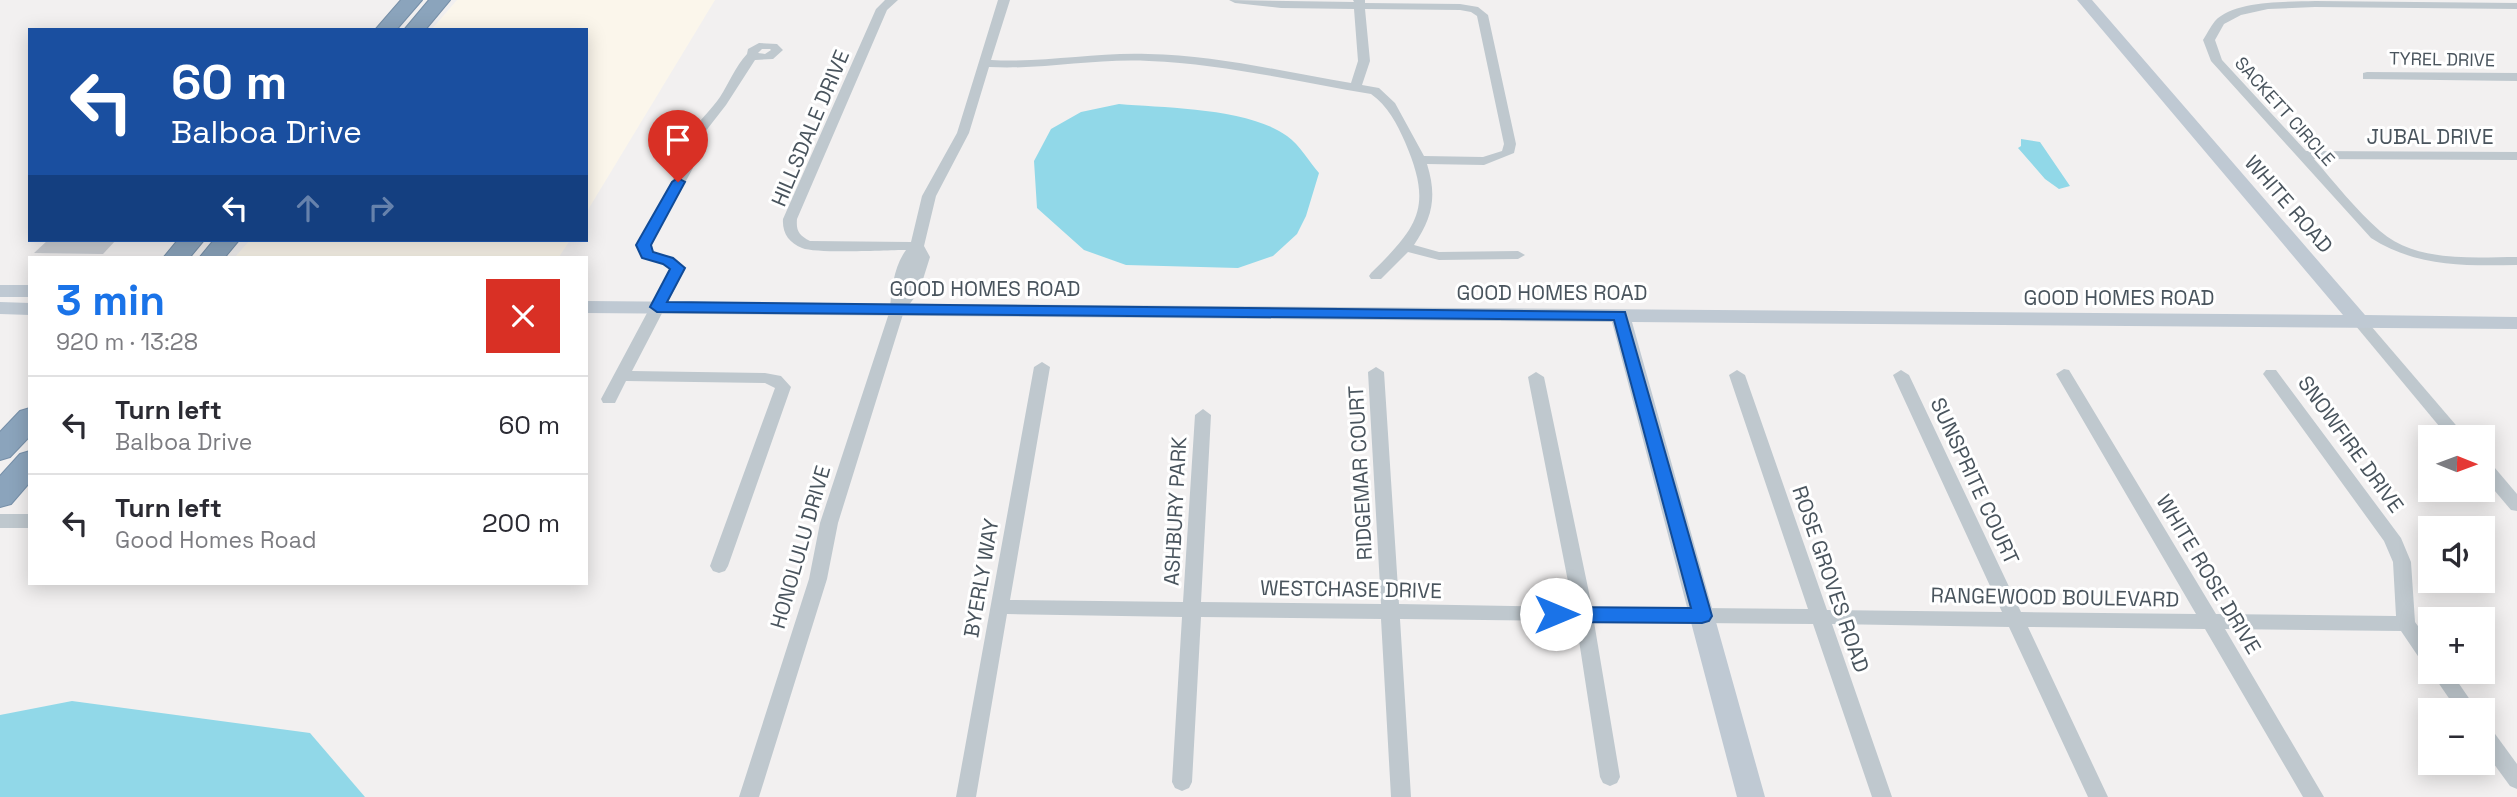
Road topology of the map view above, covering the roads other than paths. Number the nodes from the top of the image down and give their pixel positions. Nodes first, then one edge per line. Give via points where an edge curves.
1 (412, 0) edge
2 (440, 0) edge
3 (892, 0) edge
4 (1004, 0) edge
5 (1235, 0) edge
6 (2084, 0) edge
7 (1359, 3) edge
8 (2517, 6) edge
9 (387, 28) edge
10 (416, 28) edge
11 (753, 55) dead end
12 (984, 64) junction
13 (2367, 76) dead end
14 (2517, 77) edge
15 (1356, 86) junction
16 (2301, 155) junction
17 (2517, 156) edge
18 (1420, 160) junction
19 (190, 242) edge
20 (225, 242) edge
21 (917, 246) junction
22 (1406, 247) junction
23 (1518, 255) dead end
24 (177, 256) edge
25 (213, 256) edge
26 (2517, 261) edge
27 (1376, 276) dead end
28 (0, 291) edge
29 (28, 291) edge
30 (588, 307) edge
31 (657, 307) junction
32 (0, 308) edge
33 (28, 309) edge
34 (897, 310) junction
35 (1620, 315) junction
36 (2360, 322) junction
37 (2517, 323) edge
38 (1042, 367) dead end
39 (1376, 372) dead end
40 (2272, 373) dead end
41 (2064, 374) dead end
42 (1737, 375) dead end
43 (1900, 375) dead end
44 (621, 376) junction
45 (1536, 377) dead end
46 (610, 399) dead end
47 (1203, 415) dead end
48 (28, 420) edge
49 (2448, 425) edge
50 (0, 450) edge
51 (28, 464) edge
52 (2496, 480) edge
53 (0, 496) edge
54 (2517, 505) edge
55 (0, 521) edge
56 (28, 522) edge
57 (719, 566) dead end
58 (998, 607) junction
59 (1193, 609) junction
60 (1391, 613) junction
61 (1584, 614) junction
62 (1702, 616) junction
63 (1820, 617) junction
64 (2015, 620) junction
65 (2211, 622) junction
66 (2406, 624) junction
67 (2418, 641) edge
68 (2495, 750) edge
69 (1610, 777) dead end
70 (2517, 780) edge
71 (1182, 782) dead end
72 (749, 797) edge
73 (966, 797) edge
74 (1401, 797) edge
75 (1751, 797) edge
76 (1882, 797) edge
77 (2098, 797) edge
78 (2314, 797) edge

1 - 9 highway
2 - 10 highway
3 - 21 street, HILLSDALE DRIVE via 882,9 789,229 807,245
4 - 12 street, HONOLULU DRIVE
5 - 7 street via 1281,5
6 - 36 street, WHITE ROAD
7 - 15 street via 1364,61
7 - 18 street via 1460,7 1482,15 1510,144 1508,153 1484,161
8 - 16 street, SACKETT CIRCLE via 2268,6 2238,12 2220,22 2209,40 2217,61
11 - 31 street via 740,67 723,101 701,124 684,158 687,168 643,245 648,255 678,268
12 - 15 street via 1146,57
12 - 21 street, HONOLULU DRIVE via 963,133 929,195
13 - 14 street, TYREL DRIVE
15 - 18 street via 1387,98
16 - 17 street, JUBAL DRIVE
16 - 26 street, SACKETT CIRCLE via 2391,246 2419,257
18 - 22 street via 1428,204 1422,225
19 - 24 highway
20 - 25 highway
21 - 34 street, HONOLULU DRIVE via 923,257 912,292
22 - 23 street via 1438,256
22 - 27 street
28 - 29 street
30 - 31 street, GOOD HOMES ROAD
31 - 34 street, GOOD HOMES ROAD
31 - 44 street
32 - 33 street
34 - 35 street, GOOD HOMES ROAD
34 - 72 street, HONOLULU DRIVE
35 - 36 street, GOOD HOMES ROAD
35 - 62 street
36 - 37 street, GOOD HOMES ROAD
36 - 49 street, WHITE ROAD
38 - 58 street, BYERLY WAY
39 - 60 street, RIDGEMAR COURT
40 - 66 street, SNOWFIRE DRIVE via 2392,538 2402,562
41 - 65 street, WHITE ROSE DRIVE
42 - 63 street, ROSE GROVES ROAD
43 - 64 street, SUNSPRITE COURT
44 - 46 street
44 - 57 street via 765,378 782,387
45 - 61 street
47 - 59 street, ASHBURY PARK
48 - 50 highway
51 - 53 highway
52 - 54 street
55 - 56 street
58 - 59 street, WESTCHASE DRIVE
58 - 73 street, BYERLY WAY
59 - 60 street, WESTCHASE DRIVE
59 - 71 street, ASHBURY PARK
60 - 61 street, WESTCHASE DRIVE
60 - 74 street, RIDGEMAR COURT
61 - 62 street, WESTCHASE DRIVE
61 - 69 street
62 - 63 street, RANGEWOOD BOULEVARD
62 - 75 street
63 - 64 street, RANGEWOOD BOULEVARD
63 - 76 street, ROSE GROVES ROAD
64 - 65 street, RANGEWOOD BOULEVARD
64 - 77 street, SUNSPRITE COURT
65 - 66 street, RANGEWOOD BOULEVARD
65 - 78 street, WHITE ROSE DRIVE
66 - 67 street
68 - 70 street

